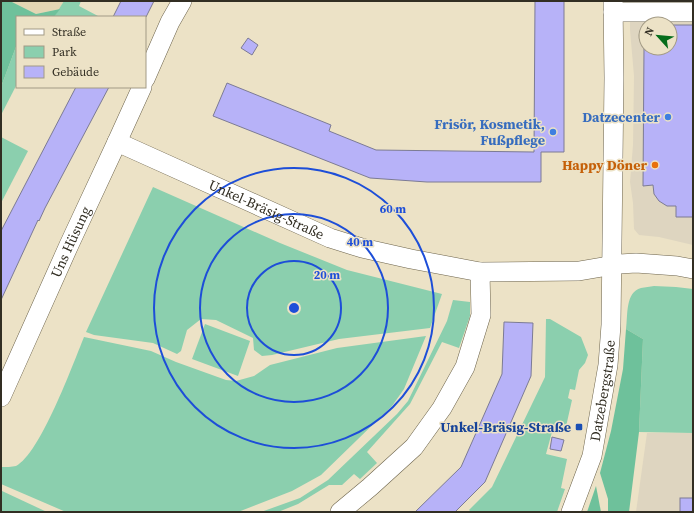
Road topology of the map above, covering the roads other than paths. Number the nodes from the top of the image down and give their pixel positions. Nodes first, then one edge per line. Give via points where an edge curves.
1 (182, 1) edge
2 (613, 6) edge
3 (693, 12) edge
4 (146, 78) edge
5 (142, 88) edge
6 (118, 142) junction
7 (611, 266) junction
8 (693, 269) edge
9 (480, 272) junction
10 (1, 398) edge
11 (340, 512) edge
12 (571, 512) edge

1 - 4 street
2 - 3 street
2 - 7 street, Datzebergstraße
5 - 6 street, Uns Hüsung
6 - 9 street, Unkel-Bräsig-Straße via 330,238 362,248
6 - 10 street, Uns Hüsung
7 - 8 street, Unkel-Bräsig-Straße via 636,263
7 - 9 street, Unkel-Bräsig-Straße via 579,271
7 - 12 street, Datzebergstraße via 608,365 592,456
9 - 11 street via 481,315 465,367 442,408 414,447

